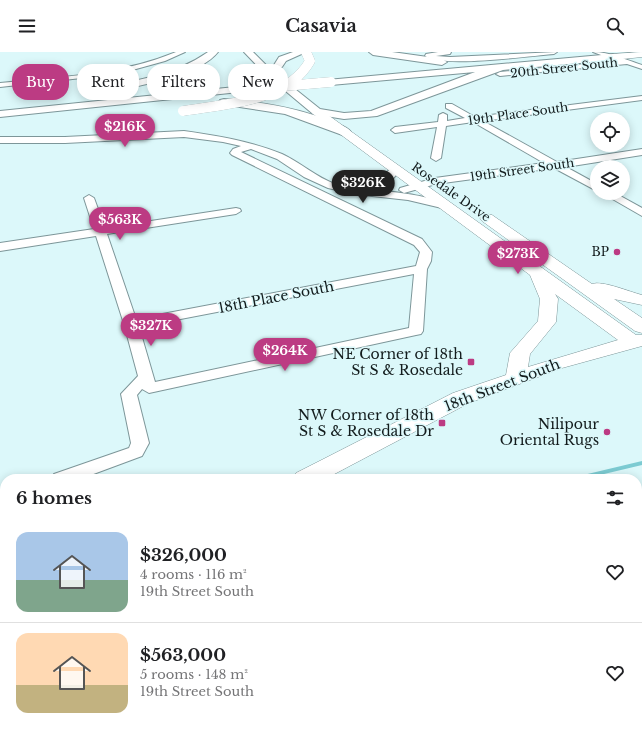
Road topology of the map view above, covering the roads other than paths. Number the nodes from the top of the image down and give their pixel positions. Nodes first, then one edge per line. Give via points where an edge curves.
1 (182, 52) edge
2 (214, 52) edge
3 (302, 52) edge
4 (306, 52) edge
5 (363, 52) edge
6 (373, 52) edge
7 (512, 52) edge
8 (554, 52) edge
9 (599, 53) edge
10 (266, 54) edge
11 (522, 54) junction
12 (614, 54) edge
13 (642, 54) edge
14 (251, 55) edge
15 (449, 55) edge
16 (491, 62) junction
17 (628, 62) junction
18 (278, 64) edge
19 (280, 64) edge
20 (642, 67) edge
21 (502, 70) junction
22 (288, 72) edge
23 (329, 78) junction
24 (288, 81) edge
25 (139, 82) edge
26 (288, 82) edge
27 (0, 85) edge
28 (228, 88) edge
29 (228, 89) edge
30 (315, 94) dead end
31 (642, 98) edge
32 (34, 100) dead end
33 (119, 102) junction
34 (0, 104) edge
35 (327, 104) dead end
36 (0, 108) edge
37 (168, 112) dead end
38 (317, 112) junction
39 (0, 114) edge
40 (372, 114) junction
41 (344, 116) junction
42 (476, 120) junction
43 (41, 121) dead end
44 (0, 124) edge
45 (363, 125) dead end
46 (442, 125) junction
47 (395, 130) dead end
48 (345, 132) junction
49 (0, 140) edge
50 (252, 146) junction
51 (642, 152) edge
52 (280, 157) junction
53 (436, 158) dead end
54 (557, 165) junction
55 (396, 169) junction
56 (435, 181) junction
57 (590, 184) edge
58 (367, 185) junction
59 (417, 185) junction
60 (375, 193) junction
61 (89, 198) dead end
62 (619, 200) edge
63 (332, 201) junction
64 (446, 206) junction
65 (236, 211) dead end
66 (642, 213) edge
67 (101, 232) junction
68 (0, 247) edge
69 (421, 269) junction
70 (536, 271) junction
71 (572, 277) junction
72 (642, 300) edge
73 (131, 324) junction
74 (639, 336) edge
75 (516, 377) junction
76 (147, 382) junction
77 (75, 474) edge
78 (315, 474) edge

1 - 27 street via 167,59 112,72
2 - 25 highway via 187,68
3 - 19 highway via 282,59
4 - 37 highway, bridge via 310,61 304,72 292,83 254,97
5 - 23 highway via 377,57 380,64 364,72
6 - 16 highway via 428,61
7 - 11 street
8 - 11 street
9 - 12 main road
9 - 16 highway
10 - 14 highway
10 - 18 highway
11 - 15 street
12 - 13 main road
12 - 17 street
12 - 21 highway
14 - 38 highway, Rosedale Drive
16 - 23 highway
17 - 20 street
17 - 21 street, 20th Street South
21 - 23 highway
21 - 40 highway via 487,70
22 - 30 highway
23 - 24 highway, bridge
23 - 26 highway, bridge
28 - 36 highway
29 - 33 highway
31 - 42 street, 19th Place South
32 - 34 highway
33 - 39 highway
33 - 48 highway via 205,100 258,104 309,116
35 - 41 highway, Rosedale Drive
38 - 41 highway
38 - 48 main road, Rosedale Drive
40 - 41 highway
40 - 45 highway
41 - 56 main road, Rosedale Drive
42 - 46 street, 19th Place South
42 - 46 street via 447,103
42 - 54 street
43 - 44 highway
46 - 47 street, 19th Place South
46 - 53 street
48 - 55 main road, Rosedale Drive
49 - 50 street via 78,140 184,134
50 - 52 street
50 - 63 street via 235,153
51 - 54 street, 19th Street South
52 - 58 street via 344,182
52 - 60 street via 308,175 332,186
54 - 56 street, 19th Street South
54 - 57 street
55 - 58 street via 386,180
55 - 59 main road, Rosedale Drive
56 - 59 street, 19th Street South
56 - 71 main road, Rosedale Drive
58 - 59 street
59 - 60 street, 19th Street South via 410,190
59 - 64 main road, Rosedale Drive
60 - 63 street, 19th Street South via 352,195
60 - 64 street via 408,196
61 - 67 street
62 - 66 street
63 - 69 street via 418,242 426,252
64 - 70 main road, Rosedale Drive
65 - 67 street
67 - 68 street
67 - 73 street
69 - 73 street, 18th Place South
69 - 76 street via 416,331
70 - 74 main road, Rosedale Drive
70 - 75 main road via 548,299 547,322 520,353
71 - 72 main road via 622,296
71 - 74 main road, Rosedale Drive
73 - 76 street
74 - 75 main road, 18th Street South
75 - 78 main road, 18th Street South via 461,398
76 - 77 street via 137,384 129,394 140,443 136,452

